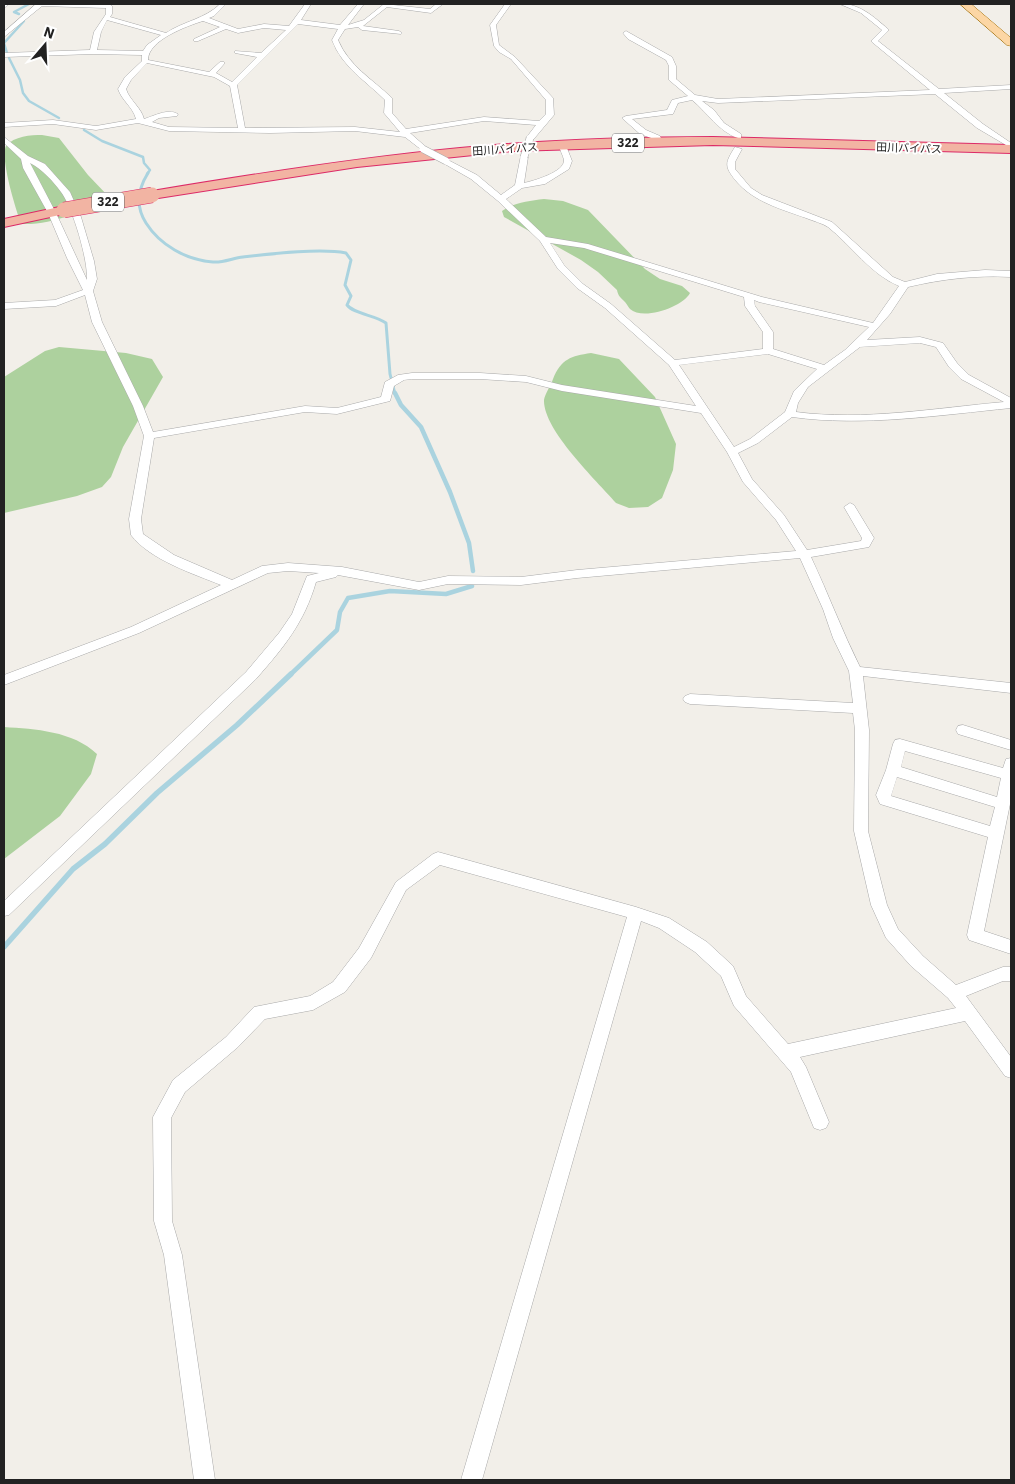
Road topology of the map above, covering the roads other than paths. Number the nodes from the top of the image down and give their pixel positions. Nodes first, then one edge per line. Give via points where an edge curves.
1 (40, 4) edge
2 (223, 4) edge
3 (308, 4) edge
4 (361, 4) edge
5 (386, 4) edge
6 (440, 4) edge
7 (508, 4) edge
8 (843, 4) edge
9 (966, 4) edge
10 (109, 5) edge
11 (106, 18) junction
12 (205, 19) junction
13 (4, 22) edge
14 (18, 22) junction
15 (294, 25) junction
16 (359, 25) junction
17 (228, 26) junction
18 (343, 26) junction
19 (6, 32) edge
20 (399, 33) dead end
21 (167, 34) junction
22 (626, 34) dead end
23 (196, 40) dead end
24 (1011, 43) edge
25 (93, 52) junction
26 (237, 52) dead end
27 (4, 55) edge
28 (264, 56) junction
29 (145, 57) junction
30 (222, 63) dead end
31 (211, 74) junction
32 (233, 85) junction
33 (1011, 87) edge
34 (936, 92) junction
35 (694, 97) junction
36 (174, 114) dead end
37 (144, 122) junction
38 (541, 122) junction
39 (4, 125) edge
40 (242, 130) junction
41 (406, 134) junction
42 (738, 136) dead end
43 (4, 139) edge
44 (659, 143) junction
45 (562, 145) junction
46 (1011, 147) edge
47 (738, 149) dead end
48 (25, 158) junction
49 (519, 186) junction
50 (501, 199) junction
51 (58, 212) junction
52 (4, 223) edge
53 (543, 239) junction
54 (1011, 274) edge
55 (904, 285) junction
56 (88, 291) junction
57 (748, 296) junction
58 (4, 306) edge
59 (875, 326) junction
60 (857, 344) junction
61 (768, 351) junction
62 (673, 363) junction
63 (824, 368) junction
64 (393, 382) joint
65 (1011, 403) edge
66 (704, 410) junction
67 (790, 414) junction
68 (149, 436) junction
69 (732, 452) junction
70 (850, 507) dead end
71 (804, 554) junction
72 (342, 571) junction
73 (233, 585) junction
74 (856, 671) junction
75 (4, 680) edge
76 (1011, 688) edge
77 (690, 699) dead end
78 (860, 708) junction
79 (963, 730) dead end
80 (1011, 745) edge
81 (1010, 769) edge
82 (894, 770) junction
83 (1002, 804) junction
84 (996, 834) junction
85 (4, 910) edge
86 (636, 913) junction
87 (1011, 947) edge
88 (1011, 974) edge
89 (954, 993) junction
90 (969, 1013) junction
91 (785, 1052) junction
92 (1011, 1070) edge
93 (820, 1122) dead end
94 (204, 1480) edge
95 (472, 1480) edge

1 - 10 street
1 - 14 street
2 - 12 street
3 - 15 street
4 - 18 street
5 - 6 street via 431,10
5 - 16 street
7 - 38 street via 493,26 496,45 513,58 550,100 550,115
8 - 34 street via 863,12 886,30 874,41
9 - 24 main road
10 - 11 street
11 - 21 street
11 - 25 street via 95,36
12 - 17 street
12 - 21 street
13 - 14 street
14 - 19 street
15 - 17 street via 238,31
15 - 18 street
15 - 28 street
16 - 18 street
16 - 20 street
17 - 23 street
18 - 41 street via 335,40 342,58 389,100 388,113
21 - 29 street via 149,46
22 - 35 street via 669,58 673,65 673,80
25 - 27 street
25 - 29 street
26 - 28 street
28 - 32 street
29 - 31 street
29 - 37 street via 122,89 123,96 139,111
30 - 31 street
31 - 32 street
32 - 40 street
33 - 34 street
34 - 35 street via 718,101
34 - 46 street
35 - 42 street via 721,125
35 - 44 street via 675,102 670,112 626,118 643,132 657,138
36 - 37 street via 152,117
37 - 39 street via 96,128 53,122
37 - 40 street via 169,129
38 - 41 street via 477,120
38 - 49 street, bridge via 530,138
40 - 41 street via 355,130
41 - 50 street, bridge via 423,149 474,177
43 - 48 street
44 - 45 highway, 田川バイパス / 322
44 - 46 highway, 田川バイパス / 322 via 732,141 923,148
45 - 49 street via 568,161 566,167 542,182
45 - 51 highway, 田川バイパス / 322, bridge via 470,151 247,179
47 - 55 street via 731,169 748,190 782,207 829,224 875,267
48 - 51 street via 28,168
48 - 56 street via 42,166 66,192 90,261 92,279
49 - 50 street
50 - 53 street
51 - 52 highway, 田川バイパス / 322
51 - 56 street via 71,258
53 - 57 street via 585,246
53 - 62 street via 561,267 580,286
54 - 55 street via 936,277
55 - 59 street
56 - 58 street via 56,304
56 - 68 street via 97,322
57 - 59 street
57 - 61 street via 750,306 768,332
59 - 60 street
60 - 63 street
60 - 65 street via 920,340 935,343 965,377
61 - 62 street
61 - 63 street
62 - 66 street
63 - 67 street via 797,391
64 - 66 street via 412,376 526,379 562,388
64 - 68 street via 386,399 357,407 337,411 305,409
65 - 67 street via 862,418
66 - 69 street
67 - 69 street via 754,441
68 - 73 street via 135,519 137,535 152,549
69 - 71 street via 747,480 780,518
70 - 71 street via 868,538 865,544
71 - 72 street via 521,581 448,580 419,586
71 - 74 street
72 - 73 street via 275,567
72 - 85 street via 312,580 299,613 282,639 241,687 184,737
73 - 75 street via 135,630
74 - 76 street
74 - 78 street
77 - 78 street
78 - 89 street via 861,831 879,905 892,932 917,962
79 - 80 street
81 - 82 street via 900,744
81 - 83 street
82 - 83 street
82 - 84 street via 883,795 885,800
83 - 84 street
84 - 87 street via 975,935
86 - 91 street via 664,923 701,947 727,971 740,1001
86 - 94 street via 438,858 401,886 365,953 339,987 313,1004 260,1012 232,1042 179,1086 162,1117 163,1221 173,1255
86 - 95 street
88 - 89 street via 1003,974
89 - 90 street
90 - 91 street
90 - 92 street
91 - 93 street via 798,1067

